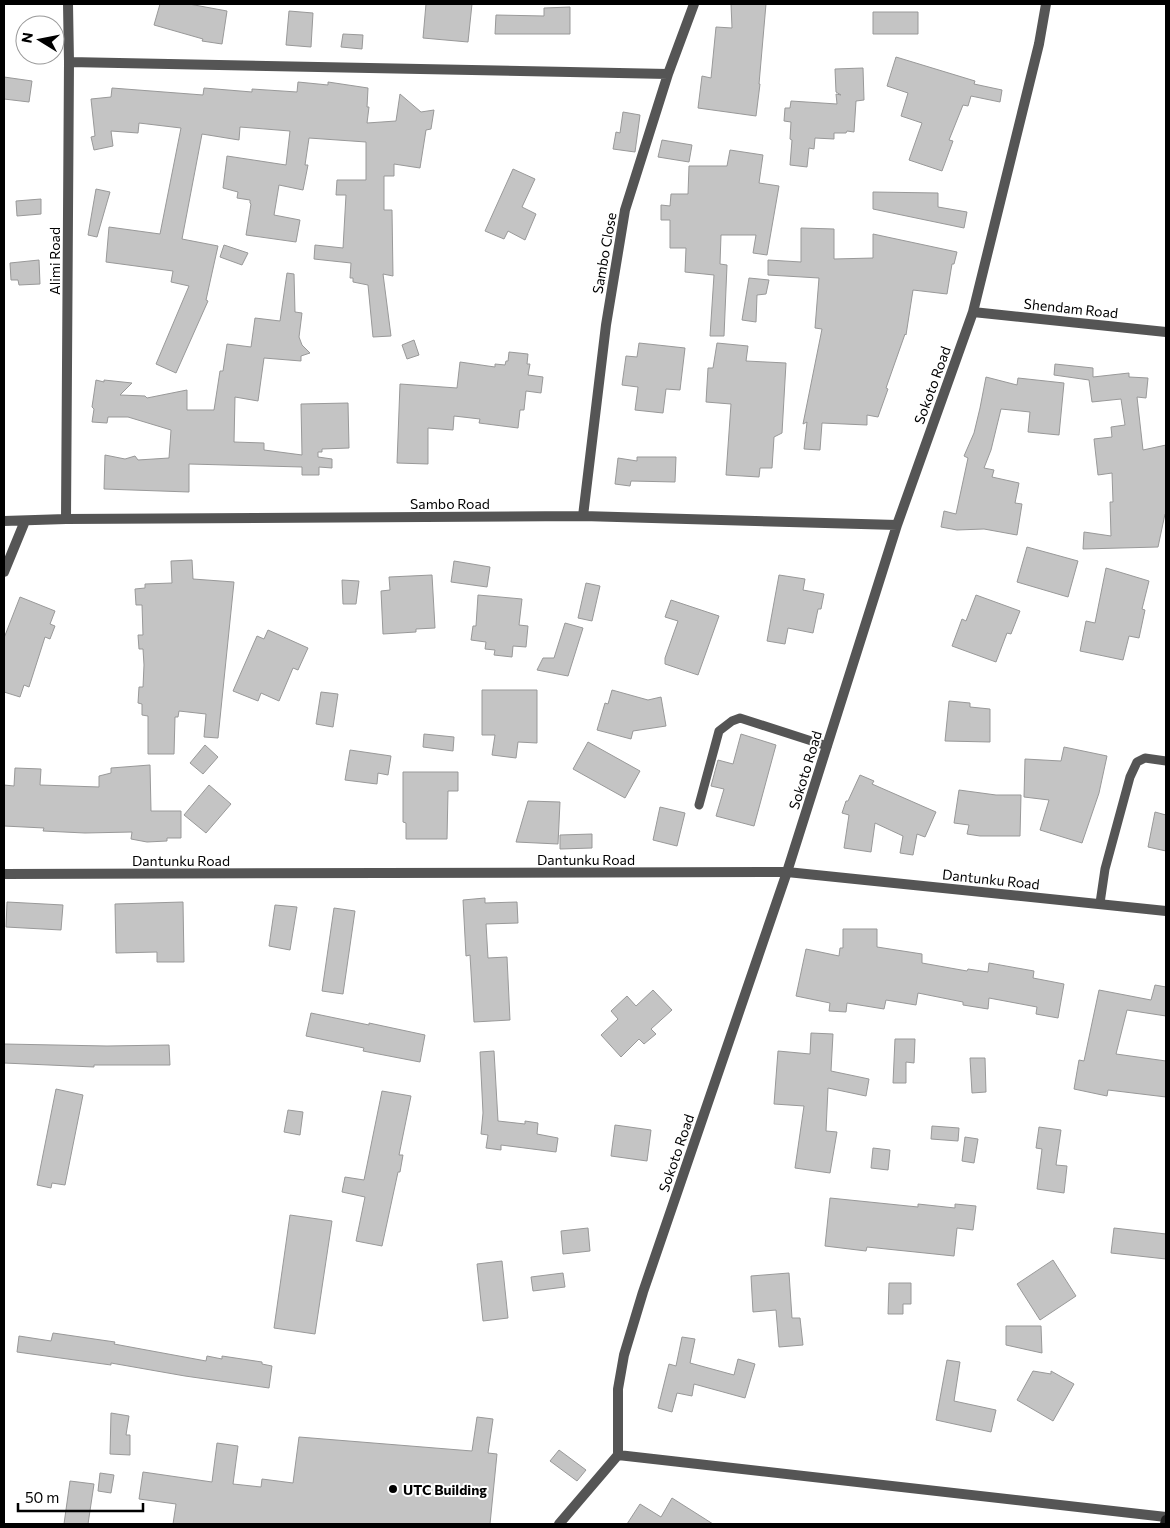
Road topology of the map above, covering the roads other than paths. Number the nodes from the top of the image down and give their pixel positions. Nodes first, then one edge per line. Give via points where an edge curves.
1 (68, 4) edge
2 (694, 4) edge
3 (1046, 4) edge
4 (69, 62) junction
5 (668, 74) junction
6 (973, 312) junction
7 (1166, 332) edge
8 (583, 516) junction
9 (66, 519) junction
10 (4, 521) edge
11 (26, 521) junction
12 (897, 525) junction
13 (4, 572) edge
14 (827, 746) junction
15 (1166, 761) edge
16 (699, 805) dead end
17 (787, 872) junction
18 (4, 874) edge
19 (1100, 903) junction
20 (1166, 911) edge
21 (618, 1455) junction
22 (1166, 1518) edge
23 (559, 1524) edge
24 (1165, 1524) edge

1 - 4 street, Alimi Road
2 - 5 street, Sambo Close
3 - 6 street, Sokoto Road
4 - 5 street
4 - 9 street, Alimi Road
5 - 8 street, Sambo Close via 625,210 606,325
6 - 7 street, Shendam Road
6 - 12 street, Sokoto Road
8 - 9 street, Sambo Road
8 - 12 street, Sambo Road
9 - 11 street, Sambo Road
10 - 11 street, Sambo Road
11 - 13 street
12 - 14 street, Sokoto Road
14 - 16 lane via 740,718 732,721 719,731
14 - 17 street, Sokoto Road
15 - 19 lane via 1145,758 1134,770 1105,869
17 - 18 street, Dantunku Road
17 - 19 street, Dantunku Road
17 - 21 street, Sokoto Road via 642,1292 618,1389
19 - 20 street, Dantunku Road
21 - 22 street
21 - 23 street
22 - 24 street

